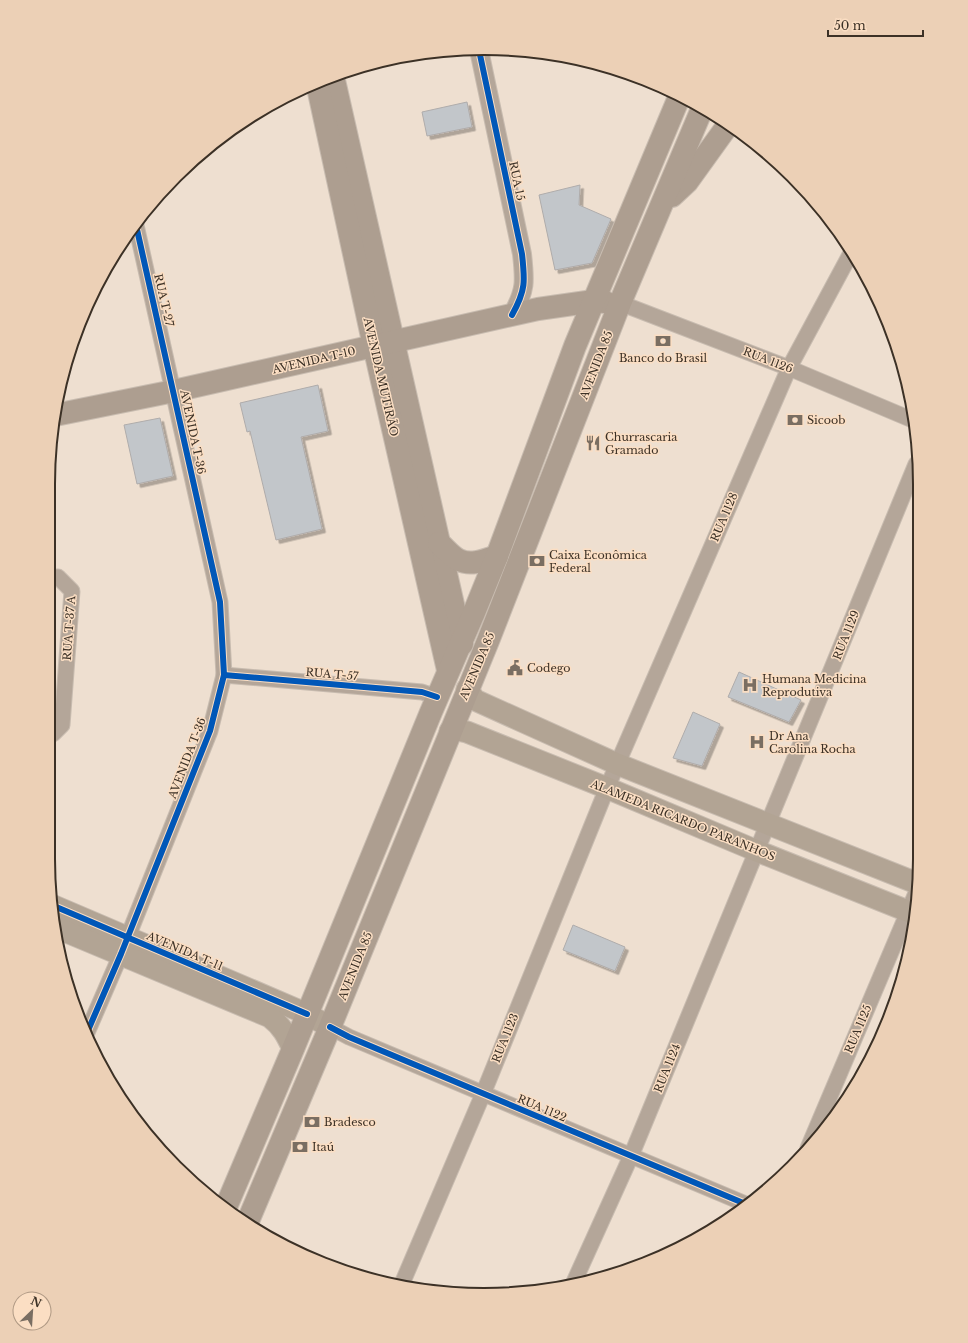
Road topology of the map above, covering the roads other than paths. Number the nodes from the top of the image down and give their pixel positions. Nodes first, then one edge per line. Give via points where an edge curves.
1 (480, 55) edge
2 (334, 83) edge
3 (318, 89) edge
4 (678, 101) edge
5 (700, 113) edge
6 (725, 129) edge
7 (662, 207) junction
8 (138, 232) edge
9 (848, 258) edge
10 (594, 301) junction
11 (620, 303) junction
12 (538, 309) junction
13 (512, 315) junction
14 (384, 344) junction
15 (575, 346) junction
16 (789, 368) junction
17 (173, 386) junction
18 (61, 414) edge
19 (908, 418) edge
20 (913, 472) edge
21 (439, 544) junction
22 (496, 556) junction
23 (55, 577) edge
24 (462, 640) junction
25 (448, 670) junction
26 (224, 675) junction
27 (467, 689) junction
28 (437, 698) junction
29 (450, 731) junction
30 (55, 732) edge
31 (617, 764) junction
32 (607, 788) junction
33 (767, 825) junction
34 (757, 851) junction
35 (912, 882) edge
36 (58, 908) edge
37 (909, 911) edge
38 (908, 921) edge
39 (61, 929) edge
40 (124, 946) junction
41 (352, 974) junction
42 (307, 1014) junction
43 (90, 1027) edge
44 (330, 1027) junction
45 (293, 1049) junction
46 (483, 1094) junction
47 (815, 1131) edge
48 (631, 1156) junction
49 (231, 1202) edge
50 (741, 1202) edge
51 (250, 1218) edge
52 (576, 1278) edge
53 (403, 1280) edge

1 - 13 street, RUA 15 via 522,254 525,279 521,299
2 - 14 main road, AVENIDA MUTIRÃO
3 - 14 main road, AVENIDA MUTIRÃO
4 - 10 main road
5 - 7 main road, AVENIDA 85
6 - 7 main road via 686,182
7 - 11 main road, AVENIDA 85
8 - 17 street, RUA T-27
9 - 16 street, RUA 1128
10 - 11 main road, AVENIDA T-10
10 - 12 main road, AVENIDA T-10
10 - 15 main road
11 - 16 street, RUA 1126
11 - 27 main road, AVENIDA 85
12 - 13 main road, AVENIDA T-10
12 - 15 main road via 559,316 566,322 572,329
13 - 14 main road, AVENIDA T-10
14 - 17 main road, AVENIDA T-10
14 - 21 main road, AVENIDA MUTIRÃO
14 - 25 main road, AVENIDA MUTIRÃO
15 - 22 main road
16 - 19 street, RUA 1126
16 - 31 street, RUA 1128
17 - 18 main road, AVENIDA T-10
17 - 26 street, AVENIDA T-36 via 220,602
20 - 33 street, RUA 1129
21 - 22 main road via 458,560 480,561
21 - 24 main road, AVENIDA MUTIRÃO
22 - 24 main road
23 - 30 street, RUA T-37 A via 58,577 72,591 62,725
24 - 25 main road
24 - 41 main road, AVENIDA MUTIRÃO via 465,658 344,953
25 - 28 main road
26 - 28 street, RUA T-57 via 422,692
26 - 40 street, AVENIDA T-36 via 210,731
27 - 29 main road, AVENIDA 85
27 - 31 main road via 475,700
28 - 42 main road
29 - 32 main road, ALAMEDA RICARDO PARANHOS via 467,732
29 - 41 main road, AVENIDA 85
31 - 32 street, RUA 1128
31 - 33 main road
32 - 34 main road, ALAMEDA RICARDO PARANHOS
32 - 46 street, RUA 1123
33 - 34 street, RUA 1129
33 - 35 main road
34 - 37 main road, ALAMEDA RICARDO PARANHOS
34 - 48 street, RUA 1124
36 - 40 main road, AVENIDA T-11
38 - 47 street, RUA 1125
39 - 40 main road, AVENIDA T-11
40 - 42 main road, AVENIDA T-11
40 - 43 street, AVENIDA T-36
40 - 45 main road, AVENIDA T-11 via 270,1017 285,1031
41 - 44 main road, AVENIDA 85
42 - 44 main road, AVENIDA T-11
42 - 45 main road
44 - 45 main road
44 - 46 street, RUA 1122
44 - 51 main road, AVENIDA 85
45 - 49 main road
46 - 48 street, RUA 1122
46 - 53 street, RUA 1123
48 - 50 street, RUA 1122
48 - 52 street, RUA 1124

